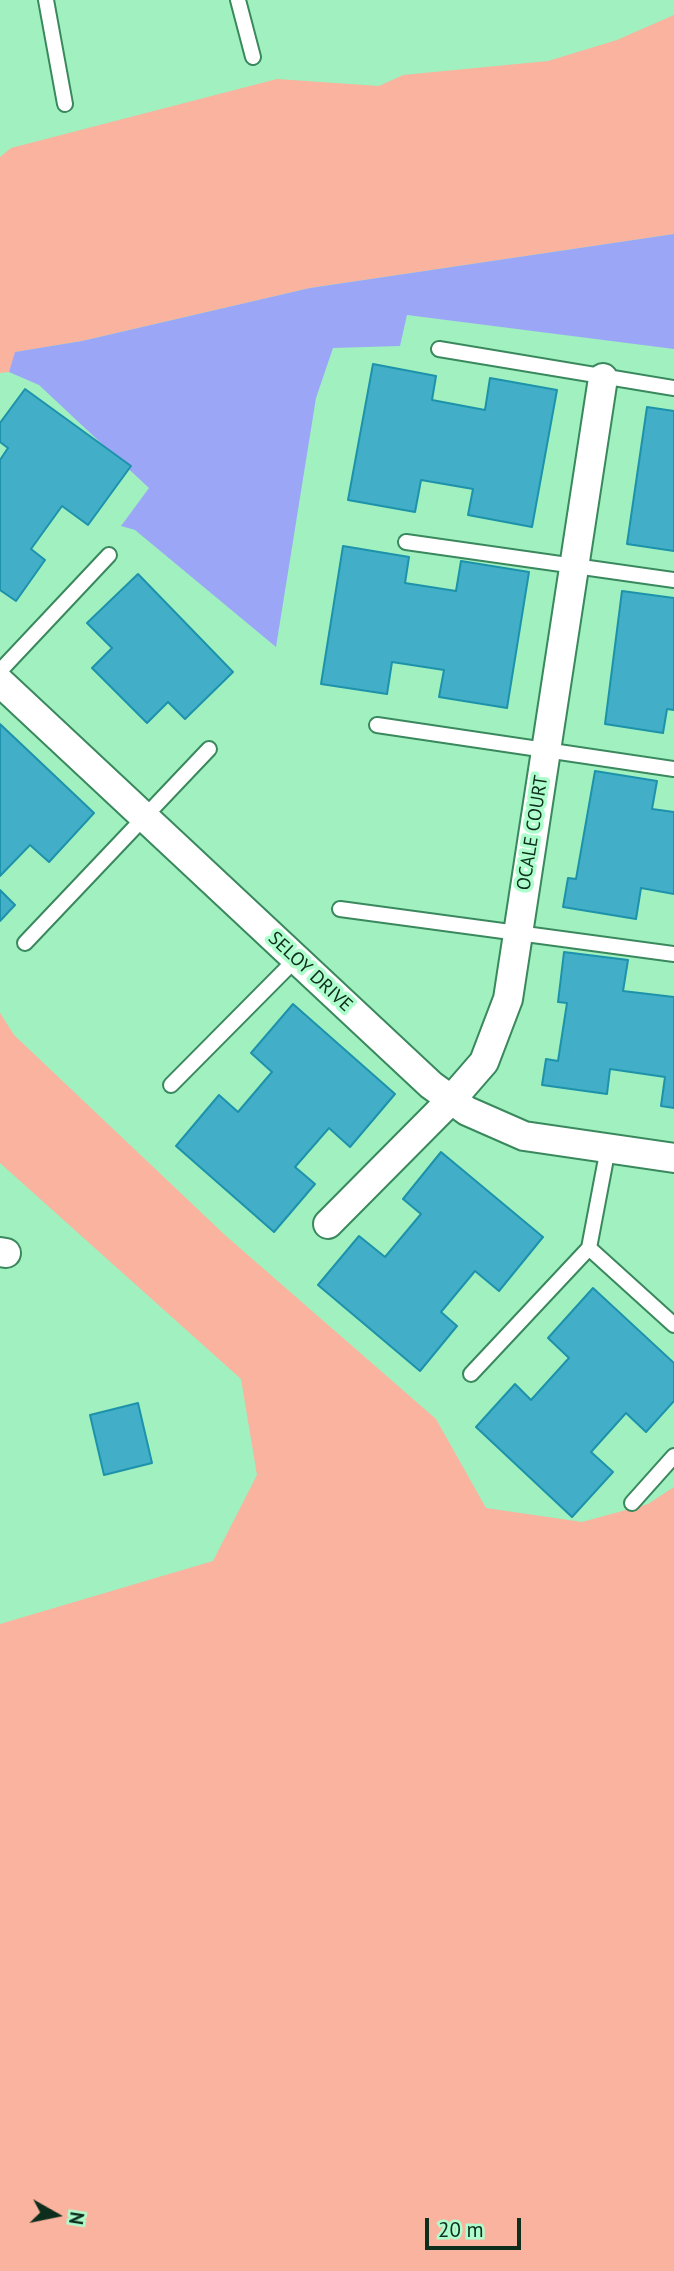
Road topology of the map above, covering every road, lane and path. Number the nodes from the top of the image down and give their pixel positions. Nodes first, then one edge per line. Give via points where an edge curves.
1 (46, 0) edge
2 (237, 0) edge
3 (253, 57) dead end
4 (65, 104) dead end
5 (439, 349) dead end
6 (603, 378) junction
7 (674, 388) edge
8 (406, 542) dead end
9 (108, 555) dead end
10 (574, 565) junction
11 (674, 580) edge
12 (0, 671) edge
13 (0, 682) edge
14 (377, 725) dead end
15 (209, 749) dead end
16 (546, 749) junction
17 (674, 769) edge
18 (143, 815) junction
19 (340, 909) dead end
20 (518, 932) junction
21 (25, 943) dead end
22 (674, 954) edge
23 (296, 959) junction
24 (171, 1085) dead end
25 (452, 1100) junction
26 (608, 1148) junction
27 (674, 1158) edge
28 (328, 1224) dead end
29 (589, 1248) junction
30 (674, 1325) edge
31 (471, 1374) dead end
32 (674, 1456) edge
33 (632, 1503) dead end

1 - 4 lane
2 - 3 lane
5 - 6 lane
6 - 7 lane
6 - 10 street, OCALE COURT
8 - 10 lane
9 - 12 lane
10 - 11 lane
10 - 16 street, OCALE COURT
13 - 18 street, SELOY DRIVE
14 - 16 lane
15 - 18 lane
16 - 17 lane
16 - 20 street, OCALE COURT
18 - 21 lane
18 - 23 street, SELOY DRIVE
19 - 20 lane
20 - 22 lane
20 - 25 street, OCALE COURT via 508,999 496,1033 484,1062
23 - 24 lane
23 - 25 street, SELOY DRIVE via 431,1086
25 - 26 street, SELOY DRIVE via 524,1136
25 - 28 street, OCALE COURT
26 - 27 street, SELOY DRIVE
26 - 29 lane
29 - 30 lane
29 - 31 lane
32 - 33 lane

